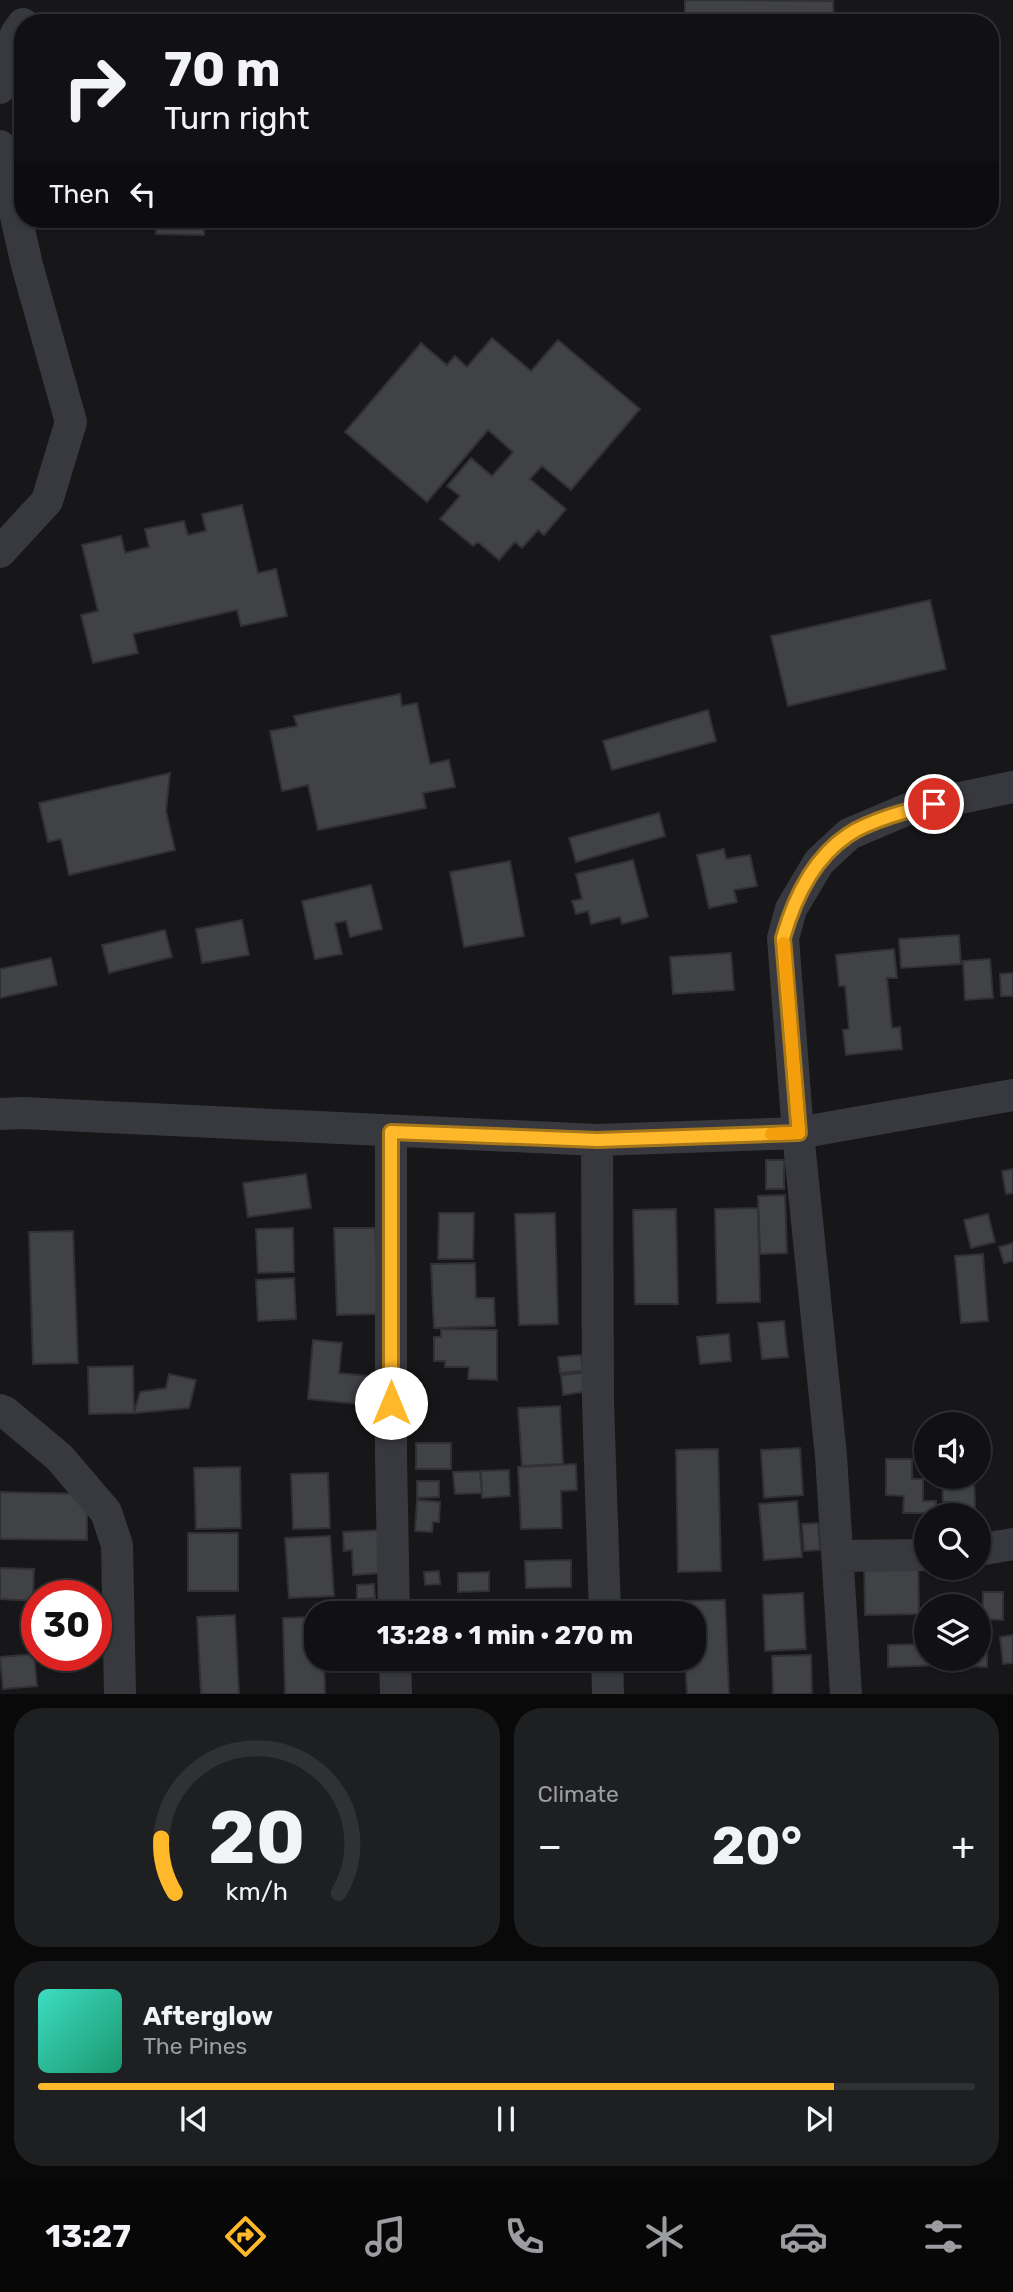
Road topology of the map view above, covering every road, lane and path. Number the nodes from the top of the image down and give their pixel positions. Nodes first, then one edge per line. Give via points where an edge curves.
1 (14, 41) edge
2 (0, 88) edge
3 (0, 146) edge
4 (14, 208) edge
5 (19, 228) edge
6 (0, 552) edge
7 (1013, 787) edge
8 (1013, 1095) edge
9 (0, 1114) edge
10 (391, 1132) junction
11 (799, 1133) junction
12 (597, 1140) junction
13 (0, 1410) edge
14 (1013, 1544) edge
15 (991, 1548) edge
16 (914, 1555) edge
17 (838, 1556) junction
18 (394, 1601) edge
19 (605, 1601) edge
20 (395, 1671) edge
21 (607, 1671) edge
22 (120, 1693) edge
23 (396, 1693) edge
24 (608, 1693) edge
25 (846, 1693) edge

1 - 2 street
3 - 4 street
5 - 6 street via 71,422 47,501
7 - 11 street via 908,809 849,834 819,862 791,909 783,938
8 - 11 street
9 - 10 street
10 - 12 street
10 - 18 street
11 - 12 street
11 - 17 street
12 - 19 street
13 - 22 street via 59,1457 106,1512 117,1545
14 - 15 street
16 - 17 street
17 - 25 street
20 - 23 street
21 - 24 street

